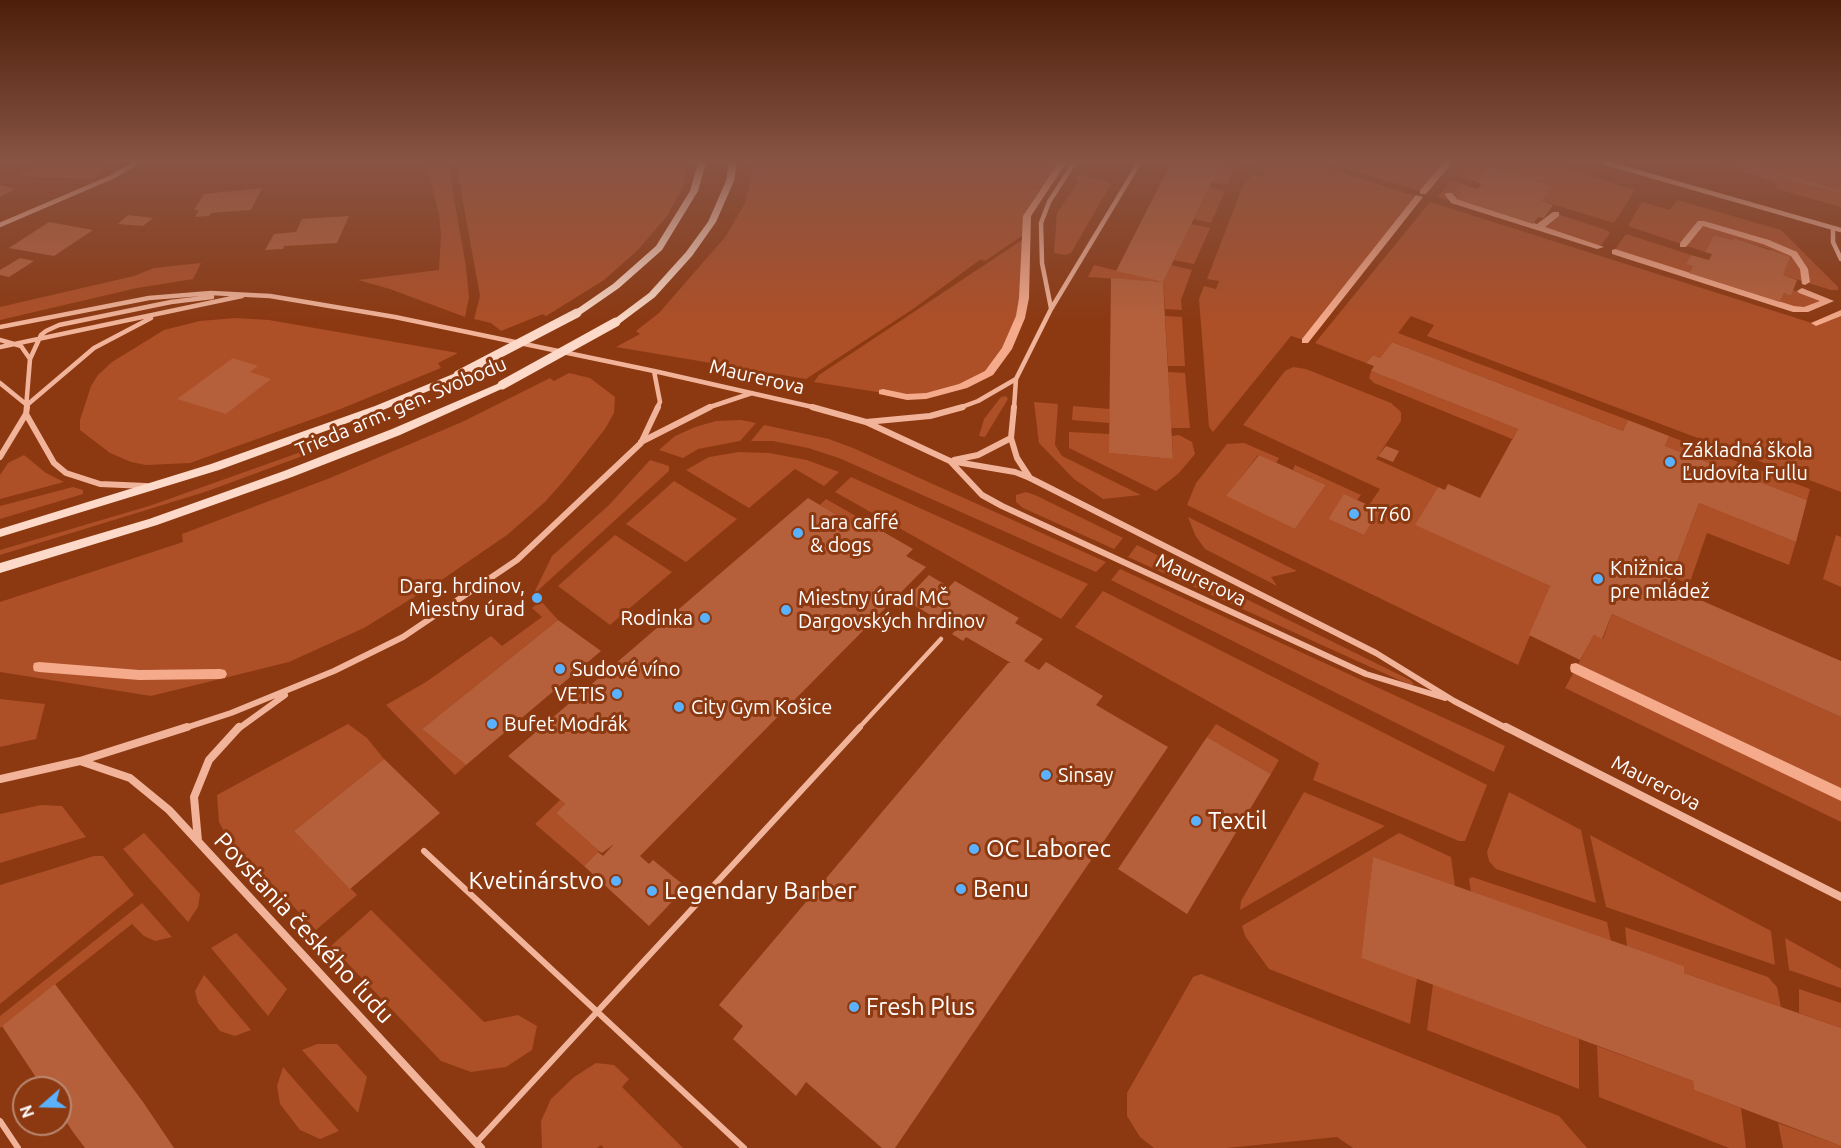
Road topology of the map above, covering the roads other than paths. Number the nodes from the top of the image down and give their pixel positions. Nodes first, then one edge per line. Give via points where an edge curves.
1 (20, 217) edge
2 (678, 217) edge
3 (714, 217) edge
4 (1043, 217) edge
5 (1107, 217) edge
6 (1793, 217) edge
7 (0, 225) edge
8 (1833, 228) junction
9 (1841, 230) edge
10 (1841, 259) edge
11 (252, 294) junction
12 (1051, 309) junction
13 (166, 312) junction
14 (0, 327) edge
15 (40, 338) junction
16 (0, 340) edge
17 (15, 344) junction
18 (0, 347) edge
19 (30, 359) junction
20 (654, 371) junction
21 (1016, 379) junction
22 (0, 383) edge
23 (753, 393) junction
24 (27, 405) junction
25 (26, 414) junction
26 (866, 422) junction
27 (1011, 438) junction
28 (641, 443) junction
29 (0, 457) edge
30 (950, 461) junction
31 (1030, 478) junction
32 (159, 486) junction
33 (0, 533) edge
34 (0, 568) edge
35 (941, 639) dead end
36 (296, 688) junction
37 (1454, 701) junction
38 (80, 761) junction
39 (0, 779) edge
40 (198, 841) junction
41 (424, 850) dead end
42 (1841, 897) edge
43 (598, 1011) junction
44 (0, 1121) edge
45 (478, 1145) edge
46 (18, 1148) edge
47 (744, 1148) edge

1 - 7 street
2 - 32 street, Trieda arm. gen. Svobodu, bridge via 659,248 616,286 577,313 458,375 330,427
3 - 34 street, Trieda arm. gen. Svobodu, bridge via 695,246 652,295 616,322 502,385 288,474 153,522
4 - 12 street via 1042,263
5 - 12 street
6 - 8 street
8 - 9 street
8 - 10 street via 1833,242
11 - 13 street
11 - 14 street via 149,298
11 - 15 street via 160,304 59,326
11 - 20 street, Maurerova via 395,317
12 - 21 street
13 - 15 street
13 - 24 street via 94,348
15 - 17 street
15 - 19 street
16 - 17 street
17 - 18 street
17 - 19 street via 25,349
19 - 24 street
20 - 23 street, Maurerova
20 - 28 street via 660,402
21 - 26 street via 954,410
21 - 27 street
22 - 24 street
23 - 26 street, Maurerova
23 - 28 street via 711,406
24 - 25 street
25 - 29 street
25 - 32 street via 54,463 66,473 100,484
26 - 30 street, Maurerova
27 - 30 street via 978,455
27 - 31 street via 1017,458
28 - 36 street via 517,560 458,602 403,637
30 - 31 street, Maurerova
30 - 37 street, Maurerova via 982,495 1002,506 1366,674
31 - 37 street, Maurerova via 1376,653
32 - 33 street, Trieda arm. gen. Svobodu
35 - 43 lane
36 - 38 street
36 - 40 street via 240,726 209,760 194,797
37 - 42 street, Maurerova
38 - 39 street
38 - 40 street, Povstania českého ľudu via 130,778 144,787
40 - 45 street, Povstania českého ľudu
41 - 43 lane
43 - 45 lane
43 - 47 lane
44 - 46 lane

